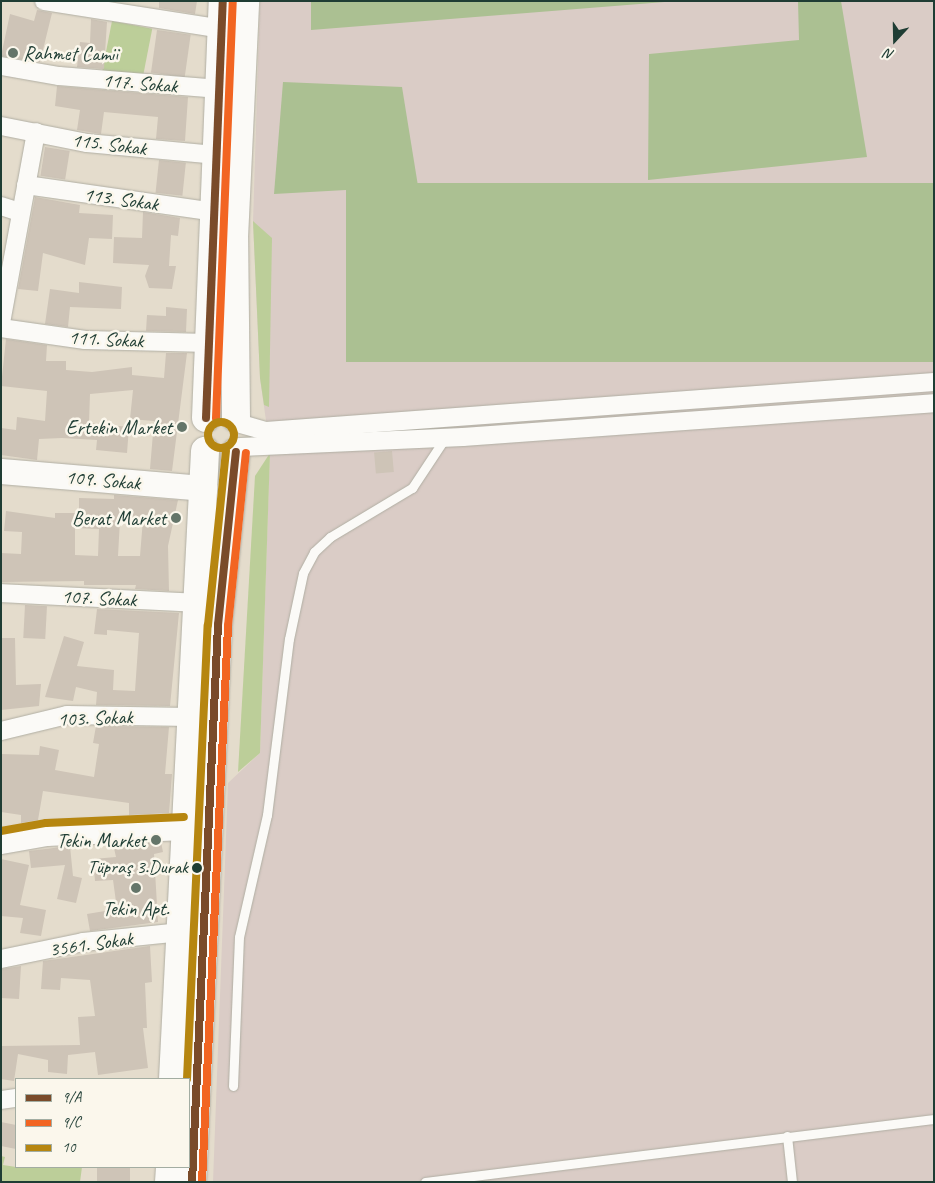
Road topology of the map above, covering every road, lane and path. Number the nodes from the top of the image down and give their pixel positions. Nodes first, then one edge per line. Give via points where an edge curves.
1 (44, 1) edge
2 (223, 1) edge
3 (245, 1) edge
4 (73, 3) edge
5 (222, 29) junction
6 (1, 66) edge
7 (220, 89) junction
8 (1, 126) edge
9 (36, 132) junction
10 (217, 155) junction
11 (26, 186) junction
12 (1, 206) edge
13 (19, 212) junction
14 (216, 212) junction
15 (1, 323) edge
16 (1, 328) edge
17 (210, 343) junction
18 (934, 382) edge
19 (934, 403) edge
20 (206, 418) junction
21 (239, 435) junction
22 (445, 438) junction
23 (205, 451) junction
24 (1, 471) edge
25 (204, 488) junction
26 (1, 593) edge
27 (196, 603) junction
28 (189, 717) junction
29 (1, 731) edge
30 (184, 827) junction
31 (1, 841) edge
32 (181, 932) junction
33 (1, 959) edge
34 (173, 1078) edge
35 (233, 1086) dead end
36 (15, 1098) edge
37 (1, 1100) edge
38 (934, 1119) edge
39 (787, 1136) junction
40 (170, 1168) edge
41 (169, 1182) edge
42 (192, 1182) edge
43 (425, 1182) edge
44 (792, 1182) edge

1 - 4 street
2 - 5 main road
3 - 21 main road via 234,238
4 - 5 street
5 - 7 main road
6 - 7 street, 117. Sokak via 59,76
7 - 10 main road
8 - 9 street, 115. Sokak
9 - 10 street, 115. Sokak via 87,144
9 - 11 street
10 - 14 main road
11 - 13 street
11 - 14 street, 113. Sokak
12 - 13 street
13 - 15 street
14 - 17 main road
16 - 17 street, 111. Sokak via 85,340
17 - 20 main road
18 - 21 street
19 - 22 street
20 - 21 main road via 225,412
20 - 23 main road via 199,438
21 - 22 street
21 - 23 main road via 224,458
21 - 42 main road via 218,625
22 - 35 lane via 412,488 330,537 314,552 303,572 289,639 267,815 239,937
23 - 25 main road
24 - 25 street, 109. Sokak
25 - 27 main road
26 - 27 street, 107. Sokak
27 - 28 main road
28 - 29 street, 103. Sokak via 67,715
28 - 30 main road
30 - 31 street via 46,833
30 - 32 main road
32 - 33 street, 3561. Sokak via 83,942
32 - 34 main road
36 - 37 street
38 - 39 lane
39 - 43 lane
39 - 44 lane
40 - 41 main road

